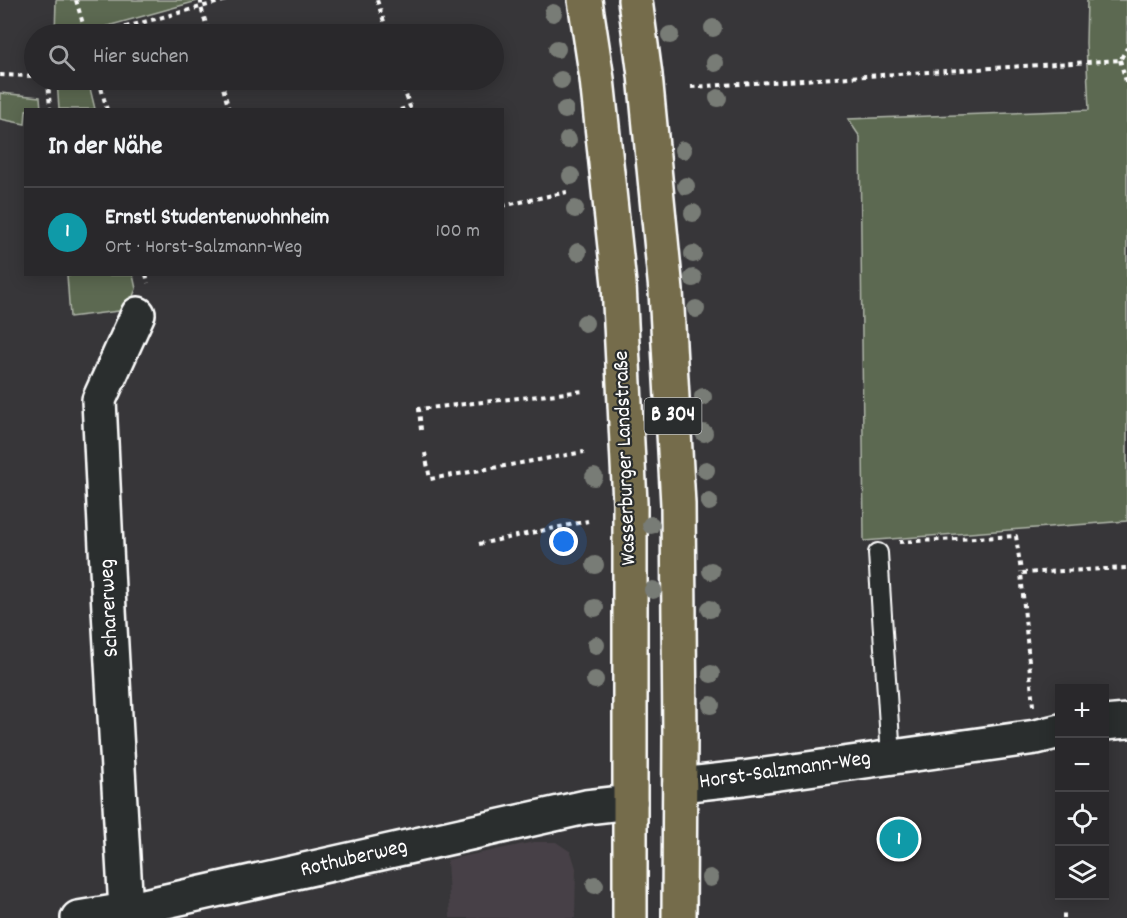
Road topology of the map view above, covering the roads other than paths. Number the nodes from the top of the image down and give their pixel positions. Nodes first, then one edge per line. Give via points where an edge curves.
1 (585, 0) edge
2 (635, 0) edge
3 (138, 314) dead end
4 (878, 553) road end
5 (1127, 721) edge
6 (1109, 723) edge
7 (1048, 734) edge
8 (891, 757) junction
9 (680, 785) junction
10 (630, 802) junction
11 (126, 910) junction
12 (78, 918) edge
13 (630, 918) edge
14 (679, 918) edge

1 - 10 main road, Wasserburger Landstraße / B 304 via 620,298 630,503
2 - 9 main road, B 304 via 664,268 671,377 678,504
3 - 11 street, Scharerweg via 99,400
4 - 8 lane, Horst-Salzmann-Weg
5 - 6 street
7 - 8 street, Horst-Salzmann-Weg
8 - 9 street, Horst-Salzmann-Weg
9 - 14 main road, B 304
10 - 11 street, Rothuberweg via 586,807
10 - 13 main road, Wasserburger Landstraße / B 304
11 - 12 street, Rothuberweg

